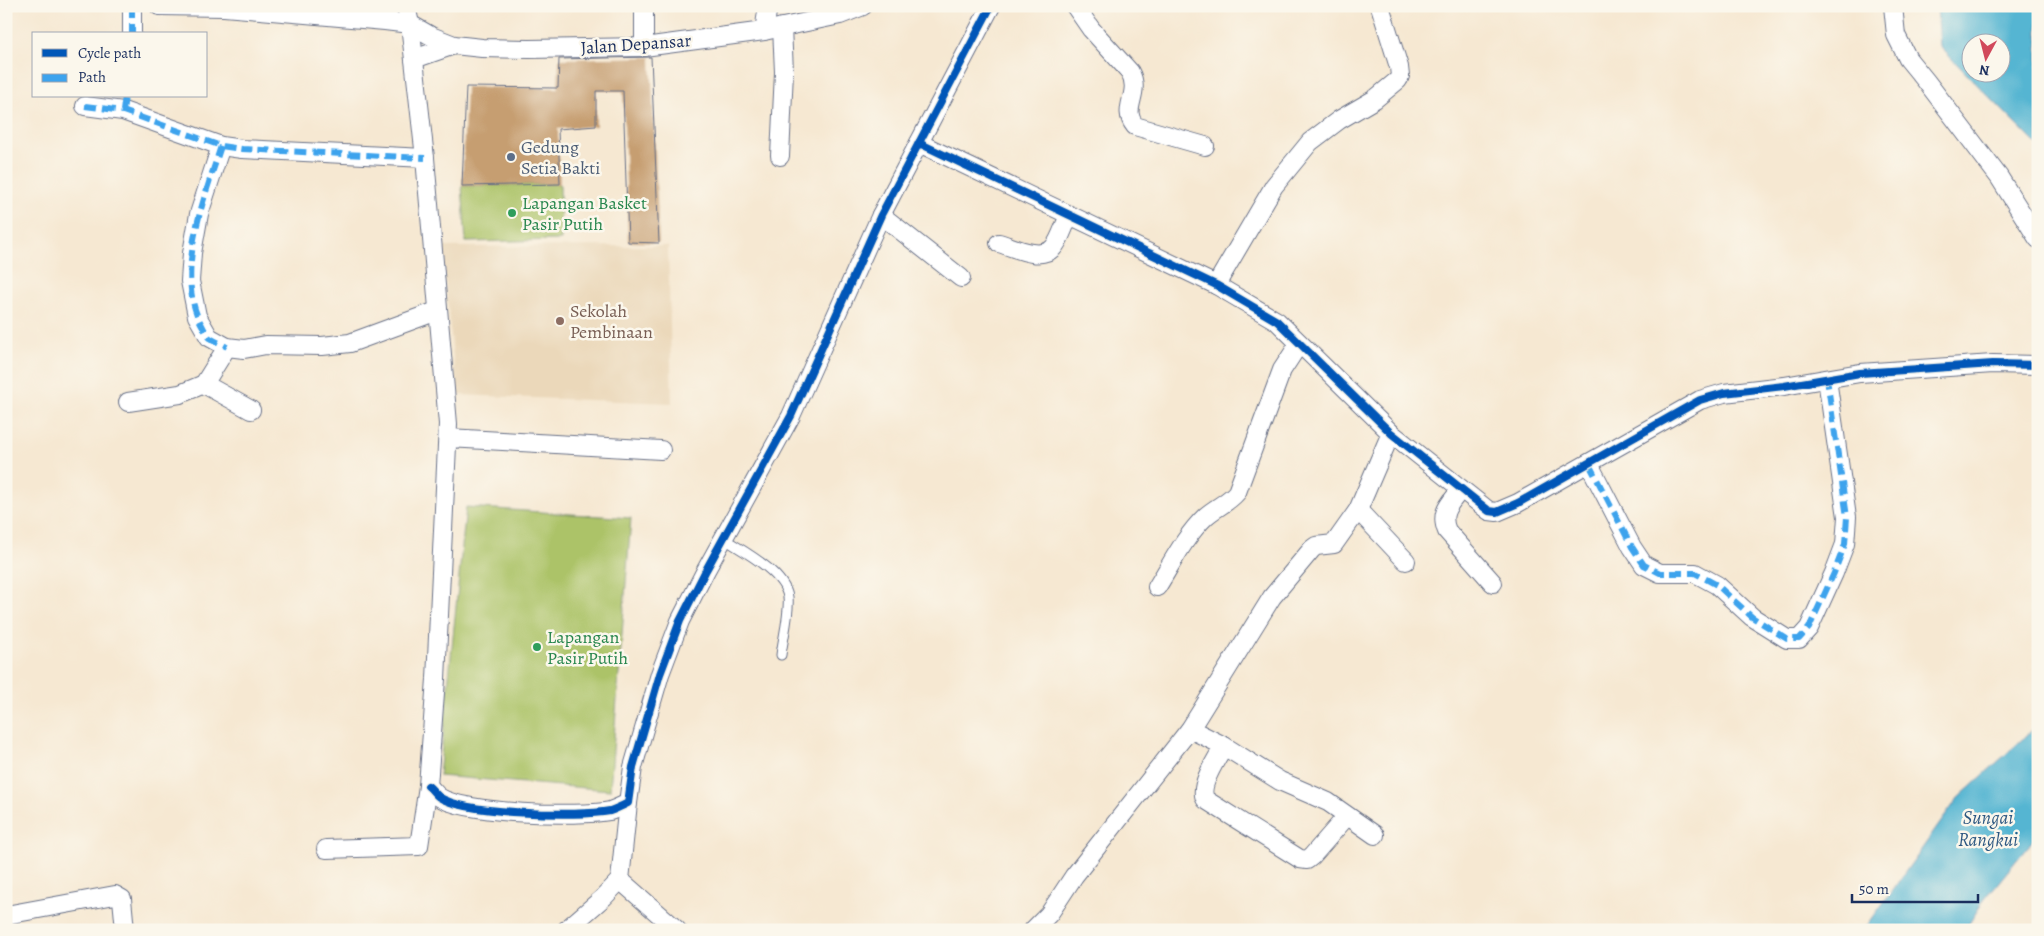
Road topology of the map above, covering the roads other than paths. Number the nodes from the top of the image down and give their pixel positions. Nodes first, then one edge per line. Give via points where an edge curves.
1 (132, 6) edge
2 (159, 6) edge
3 (406, 6) edge
4 (644, 6) edge
5 (768, 6) edge
6 (864, 6) edge
7 (990, 6) edge
8 (1075, 6) edge
9 (1380, 6) edge
10 (1893, 6) edge
11 (177, 7) edge
12 (410, 24) junction
13 (782, 27) junction
14 (764, 31) junction
15 (132, 32) edge
16 (454, 45) junction
17 (644, 47) junction
18 (414, 59) junction
19 (124, 103) edge
20 (85, 106) dead end
21 (919, 144) junction
22 (221, 146) junction
23 (1205, 146) dead end
24 (780, 156) dead end
25 (425, 158) junction
26 (881, 215) junction
27 (1069, 216) junction
28 (2038, 239) edge
29 (999, 243) dead end
30 (961, 278) dead end
31 (1216, 285) junction
32 (437, 310) junction
33 (1299, 344) junction
34 (227, 347) junction
35 (2038, 366) edge
36 (1827, 379) junction
37 (204, 384) junction
38 (128, 402) dead end
39 (251, 410) dead end
40 (1391, 433) junction
41 (448, 438) junction
42 (661, 450) dead end
43 (1589, 464) junction
44 (1461, 489) junction
45 (1358, 510) junction
46 (723, 538) junction
47 (1406, 561) dead end
48 (1493, 582) dead end
49 (1157, 587) dead end
50 (781, 655) dead end
51 (1190, 729) junction
52 (1224, 746) junction
53 (428, 786) junction
54 (628, 803) junction
55 (1347, 816) junction
56 (1376, 835) dead end
57 (326, 849) dead end
58 (620, 880) junction
59 (6, 915) edge
60 (126, 930) edge
61 (566, 930) edge
62 (677, 930) edge
63 (1033, 930) edge

1 - 15 street
2 - 11 street
3 - 12 street
4 - 17 street
5 - 14 street
6 - 13 street, Jalan Depansar via 840,15
7 - 21 street
8 - 23 street via 1134,80 1129,110 1130,120 1135,126
9 - 31 street via 1399,67 1398,80 1310,142 1274,186
10 - 28 street via 1896,35 1908,59 1999,177
11 - 12 street
12 - 16 street, Jalan Depansar
12 - 18 street
13 - 14 street, Jalan Depansar
13 - 24 street via 784,72
14 - 17 street, Jalan Depansar
16 - 17 street, Jalan Depansar via 529,49
16 - 18 street
18 - 25 street
19 - 20 street
19 - 22 street
21 - 26 street
21 - 27 street
22 - 25 street
22 - 34 street via 199,214 190,281 197,316 209,337
25 - 32 street
26 - 30 street
26 - 46 street via 791,416
27 - 29 street via 1049,251 1029,252
27 - 31 street
31 - 33 street via 1277,321
32 - 34 street via 350,343 266,345 244,349
32 - 41 street
33 - 40 street
33 - 49 street via 1282,370 1237,492 1187,537
34 - 37 street
35 - 36 street via 1993,364 1860,372
36 - 43 street via 1724,393 1700,400
36 - 43 street via 1847,517 1845,544 1809,628 1800,639 1787,639 1752,617 1717,586 1695,573 1660,573 1644,565
37 - 38 street via 180,394
37 - 39 street
40 - 44 street
40 - 45 street
41 - 42 street
41 - 53 street
43 - 44 street via 1497,512 1489,511
44 - 48 street via 1444,513 1443,522 1447,531
45 - 47 street
45 - 51 street via 1334,544 1316,546 1272,597
46 - 50 lane via 768,568 786,588 788,599
46 - 54 street via 669,648 633,767
51 - 52 street
51 - 63 street via 1074,876 1049,914
52 - 55 street via 1280,781 1328,802
52 - 55 street via 1204,787 1206,800 1300,860 1312,856
53 - 54 street via 440,797 455,803 497,811 593,813
53 - 57 street via 419,846
54 - 58 street
55 - 56 street
58 - 61 street
58 - 62 street
59 - 60 street via 115,895 122,899

